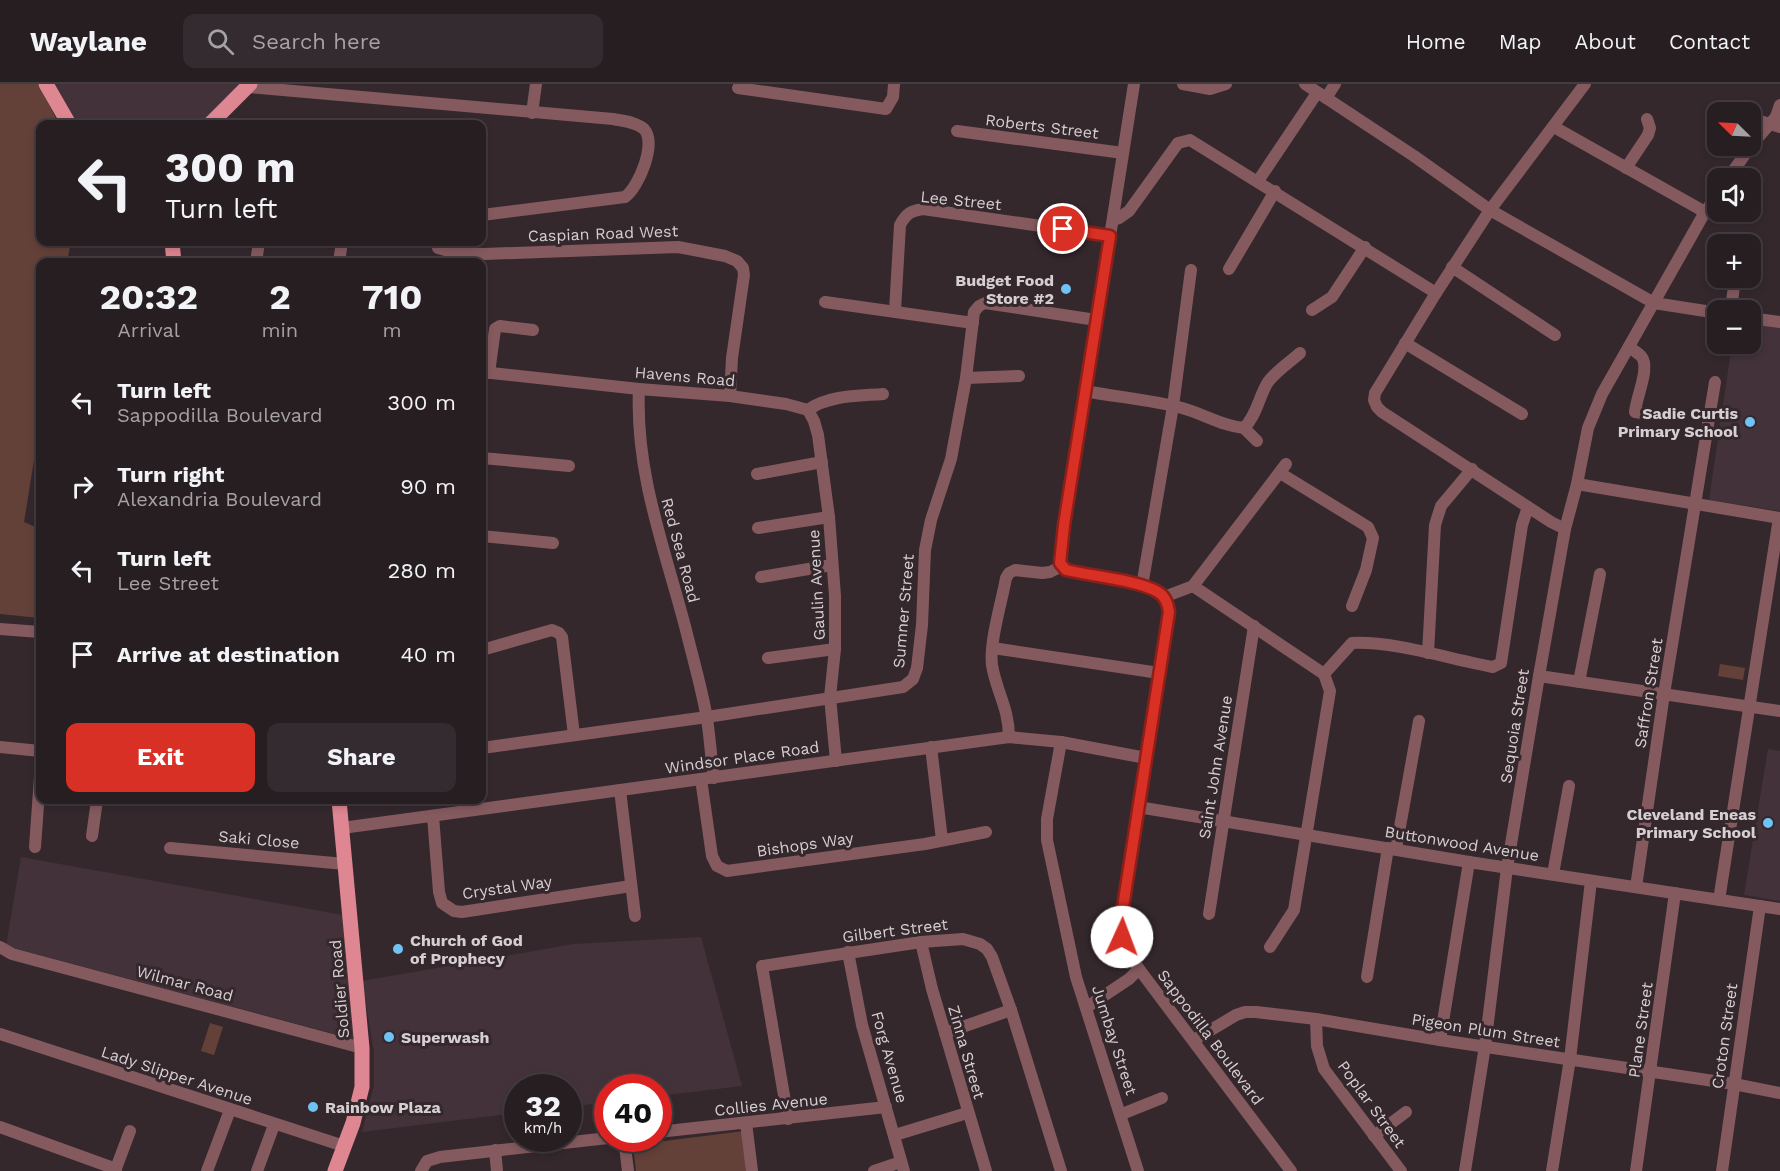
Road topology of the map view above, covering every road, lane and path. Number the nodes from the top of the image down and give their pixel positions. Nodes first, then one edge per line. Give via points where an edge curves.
1 (46, 84) edge
2 (536, 84) edge
3 (894, 84) edge
4 (1134, 84) edge
5 (1183, 84) edge
6 (1226, 84) edge
7 (1305, 84) edge
8 (1335, 84) edge
9 (1586, 84) edge
10 (249, 85) edge
11 (738, 88) dead end
12 (1322, 95) junction
13 (1780, 105) edge
14 (532, 113) junction
15 (1647, 119) dead end
16 (67, 120) edge
17 (214, 120) edge
18 (1775, 126) edge
19 (1554, 127) junction
20 (957, 131) dead end
21 (1123, 153) junction
22 (1626, 168) junction
23 (1735, 168) edge
24 (1258, 181) junction
25 (1275, 191) junction
26 (1707, 209) edge
27 (1490, 210) junction
28 (1705, 212) junction
29 (486, 214) edge
30 (1113, 220) junction
31 (1110, 236) junction
32 (1365, 247) junction
33 (438, 248) dead end
34 (1452, 267) junction
35 (1229, 269) dead end
36 (1191, 270) dead end
37 (1436, 293) junction
38 (825, 302) dead end
39 (1654, 303) junction
40 (1312, 310) dead end
41 (895, 311) junction
42 (1707, 311) edge
43 (1761, 319) edge
44 (1096, 320) junction
45 (1780, 322) edge
46 (973, 323) junction
47 (532, 330) dead end
48 (1555, 334) dead end
49 (1405, 343) junction
50 (1629, 347) junction
51 (1300, 353) dead end
52 (486, 368) edge
53 (486, 373) edge
54 (1019, 376) dead end
55 (966, 378) junction
56 (1714, 382) dead end
57 (639, 389) junction
58 (1085, 391) junction
59 (883, 394) dead end
60 (730, 396) junction
61 (1173, 406) junction
62 (808, 410) junction
63 (1522, 414) dead end
64 (1656, 416) dead end
65 (1244, 428) junction
66 (1257, 441) dead end
67 (486, 458) edge
68 (822, 462) junction
69 (569, 466) dead end
70 (1472, 469) junction
71 (757, 474) dead end
72 (1577, 484) junction
73 (1695, 504) junction
74 (1528, 507) junction
75 (829, 517) junction
76 (1779, 518) edge
77 (758, 528) dead end
78 (1565, 529) junction
79 (486, 536) edge
80 (553, 543) dead end
81 (832, 565) junction
82 (1062, 566) junction
83 (1600, 574) dead end
84 (761, 577) dead end
85 (1142, 586) junction
86 (1193, 586) junction
87 (1164, 597) junction
88 (1352, 606) dead end
89 (1254, 626) junction
90 (0, 629) edge
91 (36, 632) edge
92 (993, 648) junction
93 (486, 649) edge
94 (835, 649) junction
95 (1428, 653) junction
96 (768, 658) dead end
97 (1159, 673) junction
98 (1324, 674) junction
99 (1539, 676) junction
100 (1580, 682) junction
101 (1665, 693) junction
102 (830, 698) junction
103 (1750, 706) junction
104 (1780, 711) edge
105 (707, 717) junction
106 (1419, 721) dead end
107 (574, 735) junction
108 (1009, 737) junction
109 (1061, 742) junction
110 (0, 747) edge
111 (486, 747) edge
112 (931, 747) junction
113 (36, 751) edge
114 (1146, 758) junction
115 (836, 761) junction
116 (707, 778) junction
117 (1569, 786) dead end
118 (620, 790) junction
119 (38, 804) edge
120 (96, 804) edge
121 (339, 804) edge
122 (1138, 807) junction
123 (433, 816) junction
124 (1223, 820) junction
125 (342, 828) junction
126 (986, 832) dead end
127 (1306, 835) junction
128 (92, 836) dead end
129 (942, 840) junction
130 (35, 847) dead end
131 (170, 848) dead end
132 (1392, 848) junction
133 (1469, 862) junction
134 (345, 864) junction
135 (1507, 868) junction
136 (1553, 874) junction
137 (1591, 881) junction
138 (631, 886) junction
139 (1636, 887) junction
140 (1675, 893) junction
141 (1719, 900) junction
142 (1760, 906) junction
143 (1780, 909) edge
144 (1209, 914) dead end
145 (635, 916) dead end
146 (921, 942) junction
147 (0, 947) edge
148 (1270, 947) dead end
149 (848, 952) junction
150 (1139, 969) junction
151 (1367, 977) dead end
152 (1087, 1007) junction
153 (1011, 1010) junction
154 (1316, 1019) junction
155 (945, 1033) junction
156 (0, 1034) edge
157 (1194, 1040) junction
158 (1440, 1040) junction
159 (1485, 1046) junction
160 (362, 1048) junction
161 (1570, 1059) junction
162 (1651, 1072) junction
163 (1734, 1084) junction
164 (1780, 1093) edge
165 (1162, 1098) dead end
166 (886, 1107) junction
167 (230, 1110) junction
168 (1406, 1112) dead end
169 (967, 1113) junction
170 (1122, 1114) junction
171 (788, 1119) junction
172 (746, 1123) junction
173 (274, 1125) junction
174 (0, 1127) edge
175 (130, 1131) dead end
176 (672, 1131) edge
177 (895, 1135) junction
178 (1374, 1136) junction
179 (594, 1139) edge
180 (344, 1146) junction
181 (495, 1150) junction
182 (626, 1152) edge
183 (903, 1167) edge
184 (116, 1170) edge
185 (207, 1171) edge
186 (257, 1171) edge
187 (335, 1171) edge
188 (421, 1171) edge
189 (497, 1171) edge
190 (628, 1171) edge
191 (752, 1171) edge
192 (874, 1171) edge
193 (986, 1171) edge
194 (1061, 1171) edge
195 (1138, 1171) edge
196 (1291, 1171) edge
197 (1401, 1171) edge
198 (1465, 1171) edge
199 (1552, 1171) edge
200 (1636, 1171) edge
201 (1722, 1171) edge

1 - 16 main road
2 - 14 street
3 - 11 street via 886,110
4 - 21 street
5 - 6 street via 1210,89
7 - 12 street
8 - 12 street
9 - 19 street
10 - 14 street
10 - 17 main road
12 - 24 street
12 - 27 street
13 - 18 street
14 - 29 street via 613,119 642,128 650,144 638,180 625,197
15 - 22 street via 1648,135
18 - 23 street via 1754,142
19 - 22 street
19 - 27 street
20 - 21 street, Roberts Street
21 - 30 street
22 - 28 street
24 - 25 street
24 - 30 street via 1194,141 1186,140 1178,143 1129,210
25 - 32 street
25 - 35 street
26 - 28 street, Sequoia Street
27 - 34 street
27 - 39 street
28 - 39 street, Sequoia Street
30 - 31 street
31 - 41 street, Lee Street via 923,209 911,211 899,235
31 - 44 street
32 - 37 street
32 - 40 street via 1332,297
33 - 60 street, Caspian Road West via 484,254 678,247 737,261 744,275
34 - 37 street
34 - 48 street
36 - 61 street
37 - 49 street
38 - 41 street
39 - 42 street
39 - 50 street, Sequoia Street
41 - 46 street
43 - 45 street
44 - 46 street via 985,303 976,309
44 - 58 street
46 - 55 street, Sumner Street
47 - 52 street via 495,328
49 - 63 street
49 - 70 street via 1375,393 1377,406
50 - 64 street via 1644,362 1635,412
50 - 72 street, Sequoia Street via 1588,428
51 - 65 street via 1272,377
53 - 57 street, Havens Road
54 - 55 street
55 - 102 street, Sumner Street via 951,459 925,550 916,674 903,687
56 - 73 street, Saffron Street
57 - 60 street, Havens Road
57 - 105 street, Red Sea Road via 637,420 643,468
58 - 61 street
58 - 82 street via 1061,547
59 - 62 street via 816,403
60 - 62 street, Havens Road
61 - 65 street
61 - 85 street
62 - 68 street, Gaulin Avenue via 818,435
65 - 66 street
67 - 69 street
68 - 71 street
68 - 75 street, Gaulin Avenue
70 - 74 street
70 - 95 street via 1442,506 1436,525
72 - 73 street
72 - 78 street, Sequoia Street
73 - 76 street
73 - 101 street, Saffron Street
74 - 78 street
74 - 95 street via 1501,663 1493,667
75 - 77 street
75 - 81 street, Gaulin Avenue
76 - 103 street
78 - 99 street, Sequoia Street
79 - 80 street
81 - 84 street
81 - 94 street, Gaulin Avenue
82 - 85 street via 1069,571
82 - 92 street via 1050,572 1009,573
83 - 100 street
85 - 87 street
86 - 87 street
86 - 88 street via 1283,469 1368,527 1373,538
86 - 89 street
87 - 97 street, Sappodilla Boulevard via 1169,612
89 - 98 street
89 - 124 street, Saint John Avenue
90 - 91 street
92 - 97 street
92 - 108 street via 992,663 1006,707
93 - 107 street via 552,630 560,633
94 - 96 street
94 - 102 street, Gaulin Avenue
95 - 98 street via 1352,643
97 - 114 street, Sappodilla Boulevard
98 - 127 street via 1330,691
99 - 100 street
99 - 135 street, Sequoia Street
100 - 101 street
101 - 103 street
101 - 139 street, Saffron Street
102 - 105 street, Sumner Street
102 - 115 street, Gaulin Avenue
103 - 104 street
103 - 141 street
105 - 107 street, Sumner Street
105 - 116 street, Red Sea Road
106 - 132 street
107 - 111 street, Sumner Street
108 - 109 street, Windsor Place Road
108 - 112 street, Windsor Place Road
109 - 114 street, Windsor Place Road
109 - 152 street, Jumbay Street via 1046,829 1076,977
110 - 113 street
112 - 115 street, Windsor Place Road
112 - 129 street
114 - 122 street, Sappodilla Boulevard
115 - 116 street, Windsor Place Road
116 - 118 street, Windsor Place Road
116 - 129 street, Bishops Way via 712,856 717,866 727,871
117 - 136 street
118 - 123 street, Windsor Place Road
118 - 138 street
119 - 130 street
120 - 128 street
121 - 125 main road, Soldier Road
122 - 124 street, Buttonwood Avenue
122 - 150 street, Sappodilla Boulevard via 1121,920 1128,954
123 - 125 street, Windsor Place Road
123 - 138 street, Crystal Way via 439,892 442,903 454,911
124 - 127 street, Buttonwood Avenue
124 - 144 street, Saint John Avenue
125 - 134 main road, Soldier Road
126 - 129 street, Bishops Way
127 - 132 street, Buttonwood Avenue
127 - 148 street via 1294,910
131 - 134 street, Saki Close
132 - 133 street, Buttonwood Avenue
132 - 151 street
133 - 135 street, Buttonwood Avenue
133 - 158 street
134 - 160 main road, Soldier Road
135 - 136 street, Buttonwood Avenue
135 - 159 street, Sequoia Street
136 - 137 street, Buttonwood Avenue
137 - 139 street, Buttonwood Avenue
137 - 161 street
138 - 145 street
139 - 140 street, Buttonwood Avenue
140 - 141 street, Buttonwood Avenue
140 - 162 street, Plane Street
141 - 142 street, Buttonwood Avenue
142 - 143 street, Buttonwood Avenue
142 - 163 street, Croton Street
146 - 149 street, Gilbert Street
146 - 153 street, Gilbert Street via 963,939 987,949
146 - 155 street, Zinna Street
147 - 160 street, Wilmar Road via 12,954
149 - 166 street, Forg Avenue via 862,1025
149 - 171 street, Gilbert Street via 762,966
150 - 152 street
150 - 157 street, Sappodilla Boulevard
152 - 170 street, Jumbay Street
153 - 155 street
153 - 194 street, Gilbert Street
154 - 157 street, Pigeon Plum Street via 1245,1012
154 - 158 street, Pigeon Plum Street
154 - 178 street, Poplar Street via 1317,1046 1324,1070
155 - 169 street, Zinna Street
156 - 167 street, Lady Slipper Avenue
157 - 196 street, Sappodilla Boulevard
158 - 159 street, Pigeon Plum Street
159 - 161 street, Pigeon Plum Street
159 - 198 street, Sequoia Street
160 - 180 main road, Soldier Road via 362,1087
161 - 162 street, Pigeon Plum Street
161 - 199 street
162 - 163 street, Pigeon Plum Street
162 - 200 street, Plane Street
163 - 164 street, Pigeon Plum Street
163 - 201 street, Croton Street
165 - 170 street
166 - 171 street, Collies Avenue
166 - 177 street, Forg Avenue
167 - 173 street, Lady Slipper Avenue
167 - 185 street
168 - 178 street
169 - 177 street
169 - 193 street, Zinna Street
170 - 195 street, Jumbay Street
171 - 172 street, Collies Avenue
172 - 176 street, Collies Avenue
172 - 191 street
173 - 180 street, Lady Slipper Avenue
173 - 186 street
174 - 184 street
175 - 184 street
177 - 183 street, Forg Avenue
178 - 197 street, Poplar Street
179 - 181 street
180 - 187 main road, Soldier Road
181 - 188 street via 434,1158
181 - 189 street
182 - 190 street
183 - 192 street

